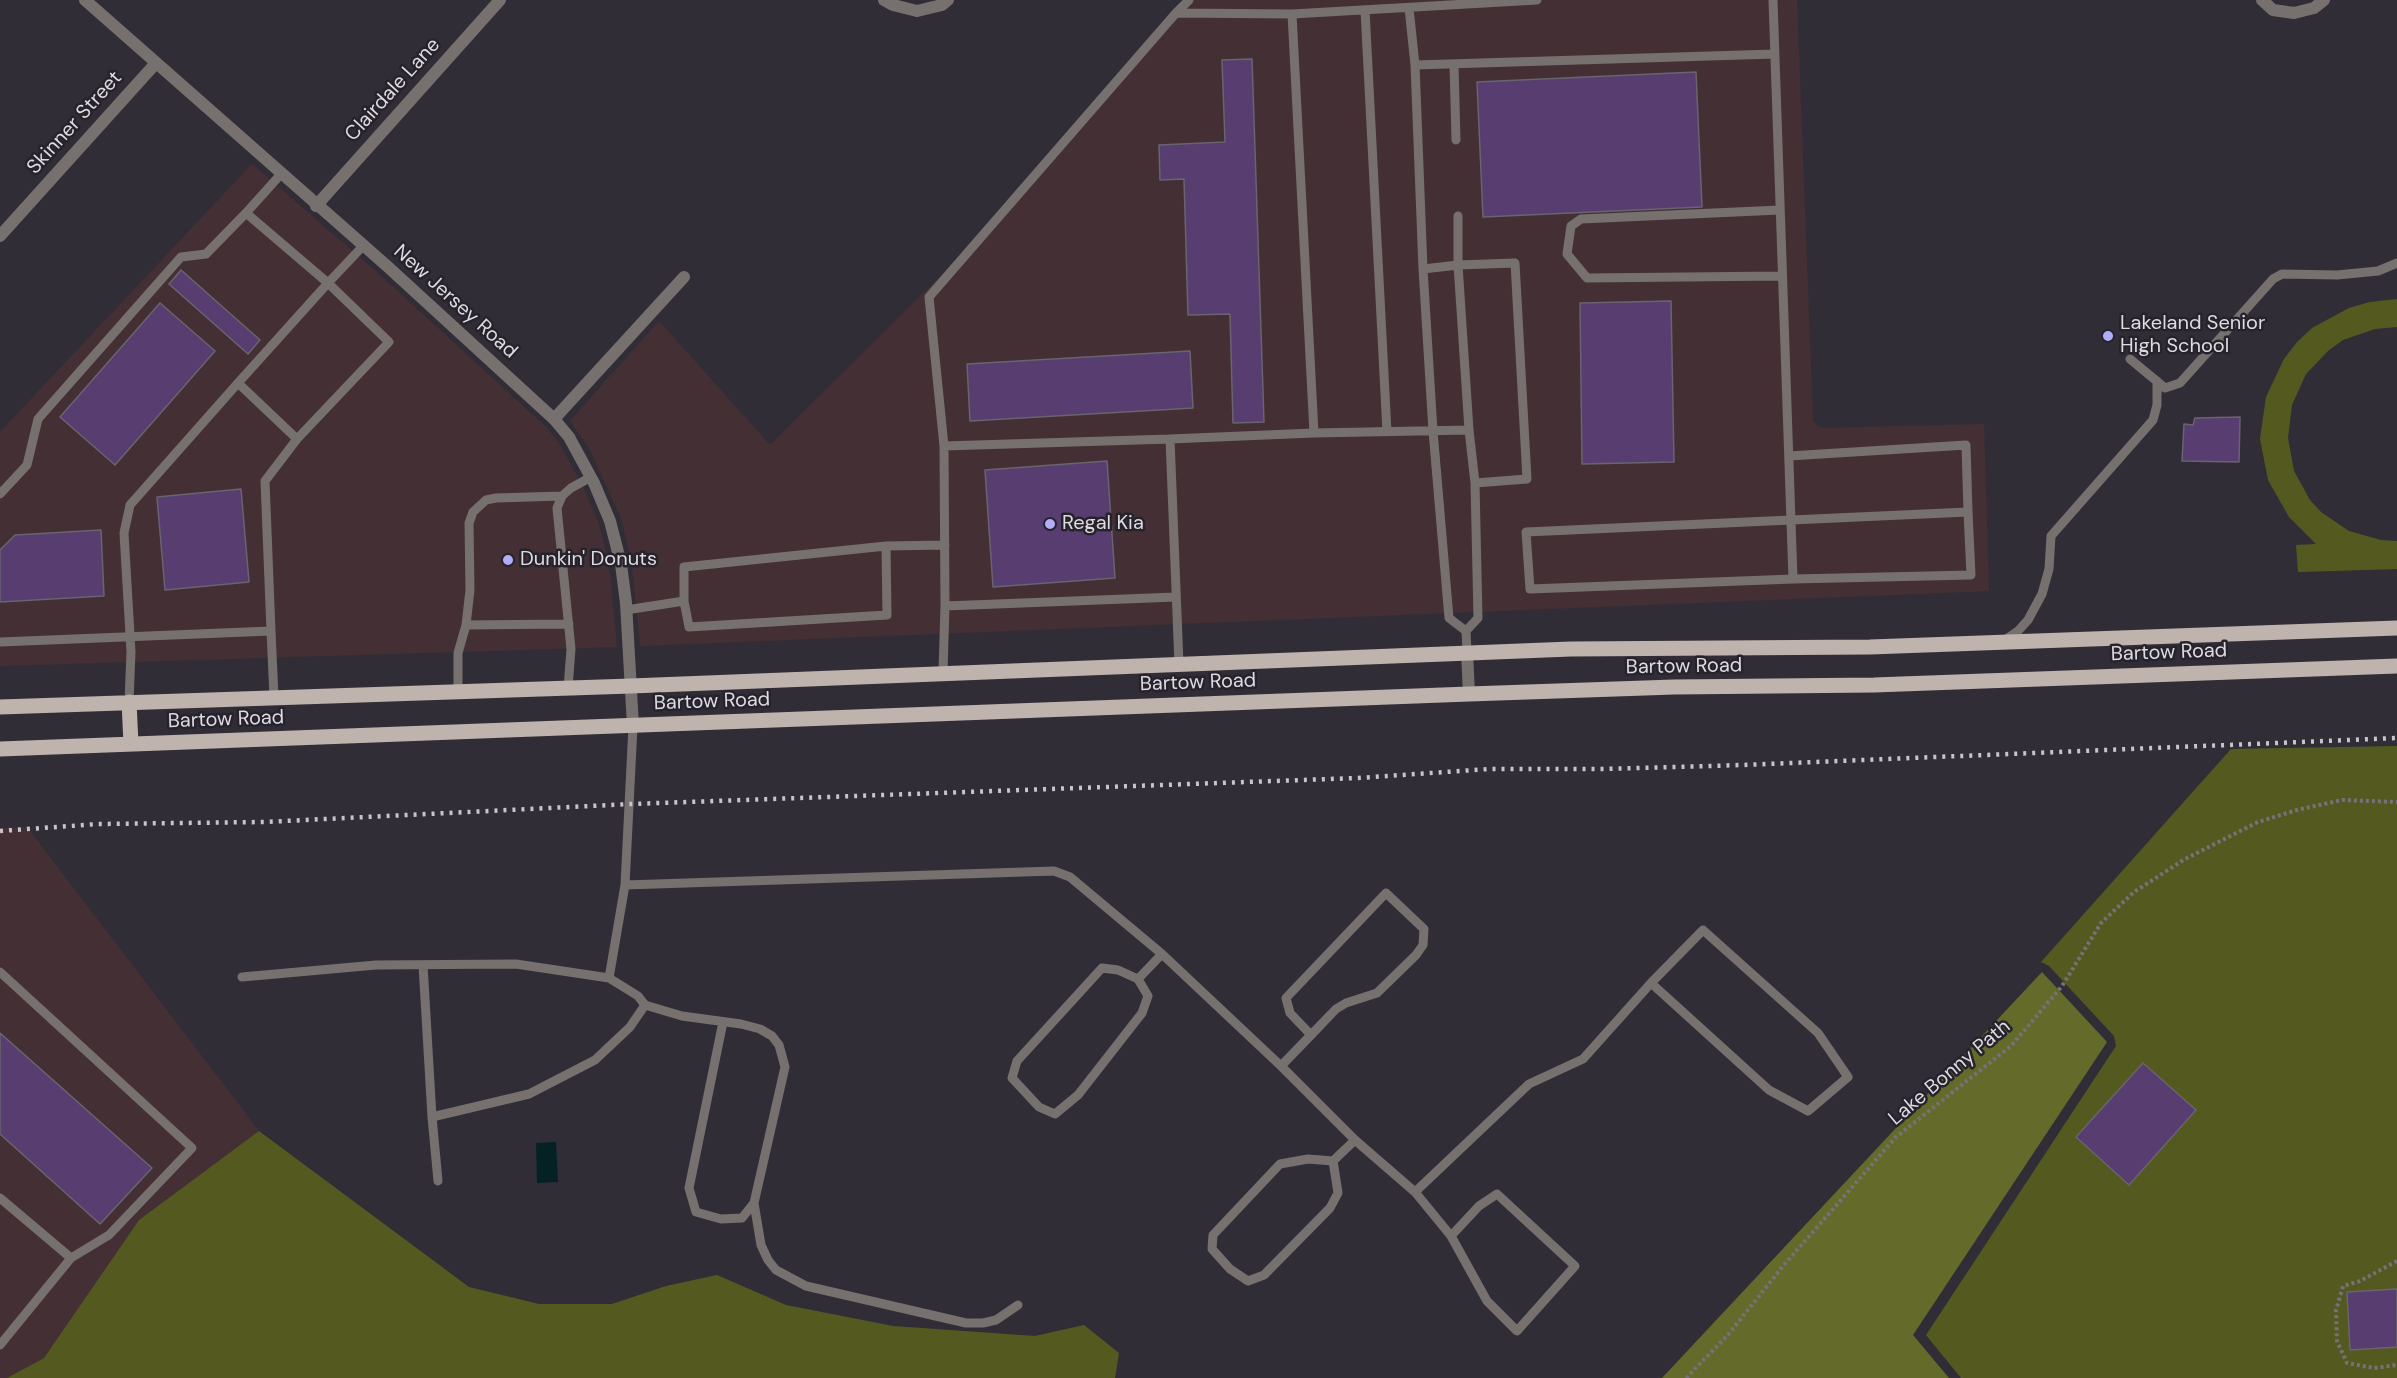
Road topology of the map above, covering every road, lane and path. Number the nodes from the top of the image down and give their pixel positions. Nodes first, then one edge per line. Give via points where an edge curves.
1 (85, 0) edge
2 (500, 0) edge
3 (884, 0) edge
4 (948, 0) edge
5 (1189, 0) edge
6 (1537, 0) edge
7 (1773, 0) edge
8 (2262, 0) edge
9 (2324, 0) edge
10 (1409, 8) junction
11 (1365, 10) junction
12 (1176, 13) junction
13 (1292, 14) junction
14 (1775, 54) junction
15 (156, 63) junction
16 (1454, 64) junction
17 (1415, 65) junction
18 (1456, 140) dead end
19 (281, 174) junction
20 (316, 206) junction
21 (1780, 210) junction
22 (246, 213) junction
23 (1458, 216) dead end
24 (0, 236) edge
25 (363, 246) junction
26 (2397, 263) edge
27 (1458, 265) junction
28 (1423, 269) junction
29 (1782, 276) junction
30 (684, 277) dead end
31 (328, 283) junction
32 (2130, 359) dead end
33 (2157, 381) junction
34 (238, 383) junction
35 (554, 419) junction
36 (1469, 430) junction
37 (1433, 431) junction
38 (1387, 432) junction
39 (1314, 433) junction
40 (297, 439) junction
41 (1170, 439) junction
42 (944, 446) junction
43 (1789, 456) junction
44 (591, 477) junction
45 (1475, 483) junction
46 (0, 494) edge
47 (562, 496) junction
48 (1968, 512) junction
49 (1791, 520) junction
50 (945, 545) junction
51 (886, 546) junction
52 (1793, 579) junction
53 (1176, 597) junction
54 (684, 601) junction
55 (945, 606) junction
56 (626, 610) junction
57 (569, 624) junction
58 (466, 625) junction
59 (2397, 628) edge
60 (271, 631) junction
61 (1466, 631) junction
62 (130, 637) junction
63 (0, 642) edge
64 (2001, 642) junction
65 (1467, 652) junction
66 (1179, 664) junction
67 (2397, 666) edge
68 (943, 672) junction
69 (631, 686) junction
70 (568, 688) junction
71 (458, 691) junction
72 (1469, 694) junction
73 (274, 697) junction
74 (129, 702) junction
75 (0, 707) edge
76 (633, 726) junction
77 (131, 744) junction
78 (0, 749) edge
79 (2397, 801) edge
80 (625, 885) junction
81 (1162, 954) junction
82 (423, 965) junction
83 (0, 972) edge
84 (242, 977) dead end
85 (609, 978) junction
86 (1138, 979) junction
87 (1651, 983) junction
88 (645, 1005) junction
89 (723, 1022) junction
90 (1311, 1035) junction
91 (1281, 1066) junction
92 (432, 1117) junction
93 (1355, 1140) junction
94 (1333, 1161) junction
95 (438, 1181) dead end
96 (1415, 1192) junction
97 (0, 1198) edge
98 (754, 1203) junction
99 (1451, 1236) junction
100 (71, 1258) junction
101 (2397, 1261) edge
102 (1018, 1305) dead end
103 (0, 1345) edge
104 (2397, 1365) edge
105 (1686, 1378) edge

1 - 15 street, New Jersey Road
2 - 20 street, Clairdale Lane
3 - 4 street via 917,11
5 - 12 lane
6 - 10 lane
7 - 14 lane
8 - 9 street via 2273,10 2294,14 2314,8
10 - 11 lane
10 - 17 lane
11 - 13 lane
11 - 38 lane
12 - 13 lane
12 - 42 lane via 929,297
13 - 39 lane
14 - 16 lane
14 - 21 lane
15 - 19 street, New Jersey Road
15 - 24 street, Skinner Street
16 - 17 lane
16 - 18 lane
17 - 28 lane
19 - 20 street, New Jersey Road
19 - 22 lane
20 - 25 street, New Jersey Road
21 - 29 lane
21 - 29 lane via 1581,219 1571,226 1567,254 1587,278
22 - 31 lane
22 - 46 lane via 206,254 181,257 38,419 27,465
23 - 27 lane
25 - 31 lane
25 - 35 street, New Jersey Road
26 - 33 lane via 2378,271 2337,275 2282,274 2273,279 2180,383 2165,388
27 - 28 lane
27 - 36 lane
27 - 45 lane via 1515,263 1527,479
28 - 37 lane
29 - 43 lane
30 - 35 street
31 - 34 lane
31 - 40 lane via 389,342
32 - 33 lane
33 - 64 lane via 2153,420 2051,536 2049,569 2042,594 2028,620
34 - 40 lane
34 - 62 lane via 130,505 124,534
35 - 44 street, New Jersey Road
36 - 37 lane
36 - 45 lane
37 - 38 lane
37 - 61 lane via 1449,618
38 - 39 lane
39 - 41 lane
40 - 60 lane via 265,481
41 - 42 lane
41 - 53 lane
42 - 50 lane
43 - 48 lane via 1966,445
43 - 49 lane
44 - 47 lane
44 - 56 street, New Jersey Road via 610,521 621,564
45 - 61 lane via 1478,618
47 - 57 lane via 557,508 558,530
47 - 58 lane via 496,498 486,500 473,512 469,523
48 - 49 lane
48 - 52 lane via 1971,575
49 - 52 lane
49 - 52 lane via 1526,532 1530,589
50 - 51 lane
50 - 55 lane
51 - 54 lane via 684,567
51 - 54 lane via 887,615 688,627
53 - 55 lane
53 - 66 lane
54 - 56 lane
55 - 68 lane
56 - 69 street, New Jersey Road
57 - 58 lane
57 - 70 lane
58 - 71 lane via 459,653
59 - 64 main road, Bartow Road
60 - 62 lane
60 - 73 lane
61 - 65 lane
62 - 63 lane
62 - 74 lane
64 - 65 main road, Bartow Road
65 - 66 main road, Bartow Road
65 - 72 street
66 - 68 main road, Bartow Road
67 - 72 main road, Bartow Road via 1874,685
68 - 69 main road, Bartow Road
69 - 70 main road, Bartow Road
69 - 76 street, New Jersey Road
70 - 71 main road, Bartow Road
71 - 73 main road, Bartow Road
72 - 76 main road, Bartow Road
73 - 74 main road, Bartow Road
74 - 75 main road, Bartow Road
74 - 77 main road
76 - 77 main road, Bartow Road
76 - 80 lane
77 - 78 main road, Bartow Road
79 - 105 path, Lake Bonny Path via 2342,800 2258,822 2194,854 2133,892 2101,923 2062,986 2011,1046 1896,1137 1727,1336
80 - 81 lane via 1054,871 1070,878
80 - 85 lane
81 - 86 lane
81 - 91 lane
82 - 84 lane via 376,965
82 - 85 lane via 516,964
82 - 92 lane
83 - 100 lane via 192,1148 109,1234
85 - 88 lane
86 - 86 lane via 1102,968 1017,1060 1012,1078 1039,1107 1055,1114 1078,1095 1142,1013 1148,996
87 - 87 lane via 1703,930 1818,1034 1848,1077 1808,1111 1769,1090
87 - 96 lane via 1583,1059 1529,1084
88 - 89 lane
88 - 92 lane via 630,1027 595,1060 529,1094
89 - 98 lane via 760,1029 772,1036 785,1067
89 - 98 lane via 689,1188 696,1212 721,1220 742,1218
90 - 90 lane via 1290,1013 1286,998 1386,893 1424,929 1423,945 1377,993 1336,1009
90 - 91 lane
91 - 93 lane
92 - 95 lane
93 - 94 lane
93 - 96 lane
94 - 94 lane via 1308,1159 1280,1164 1213,1235 1212,1249 1248,1281 1264,1275 1330,1208 1338,1193
96 - 99 lane
97 - 100 lane
98 - 102 lane via 761,1245 768,1260 776,1270 806,1286 966,1323 996,1320
99 - 99 lane via 1487,1301 1517,1330 1575,1266 1497,1194 1479,1206
100 - 103 lane
101 - 104 path via 2343,1287 2336,1310 2337,1341 2347,1363 2374,1368

